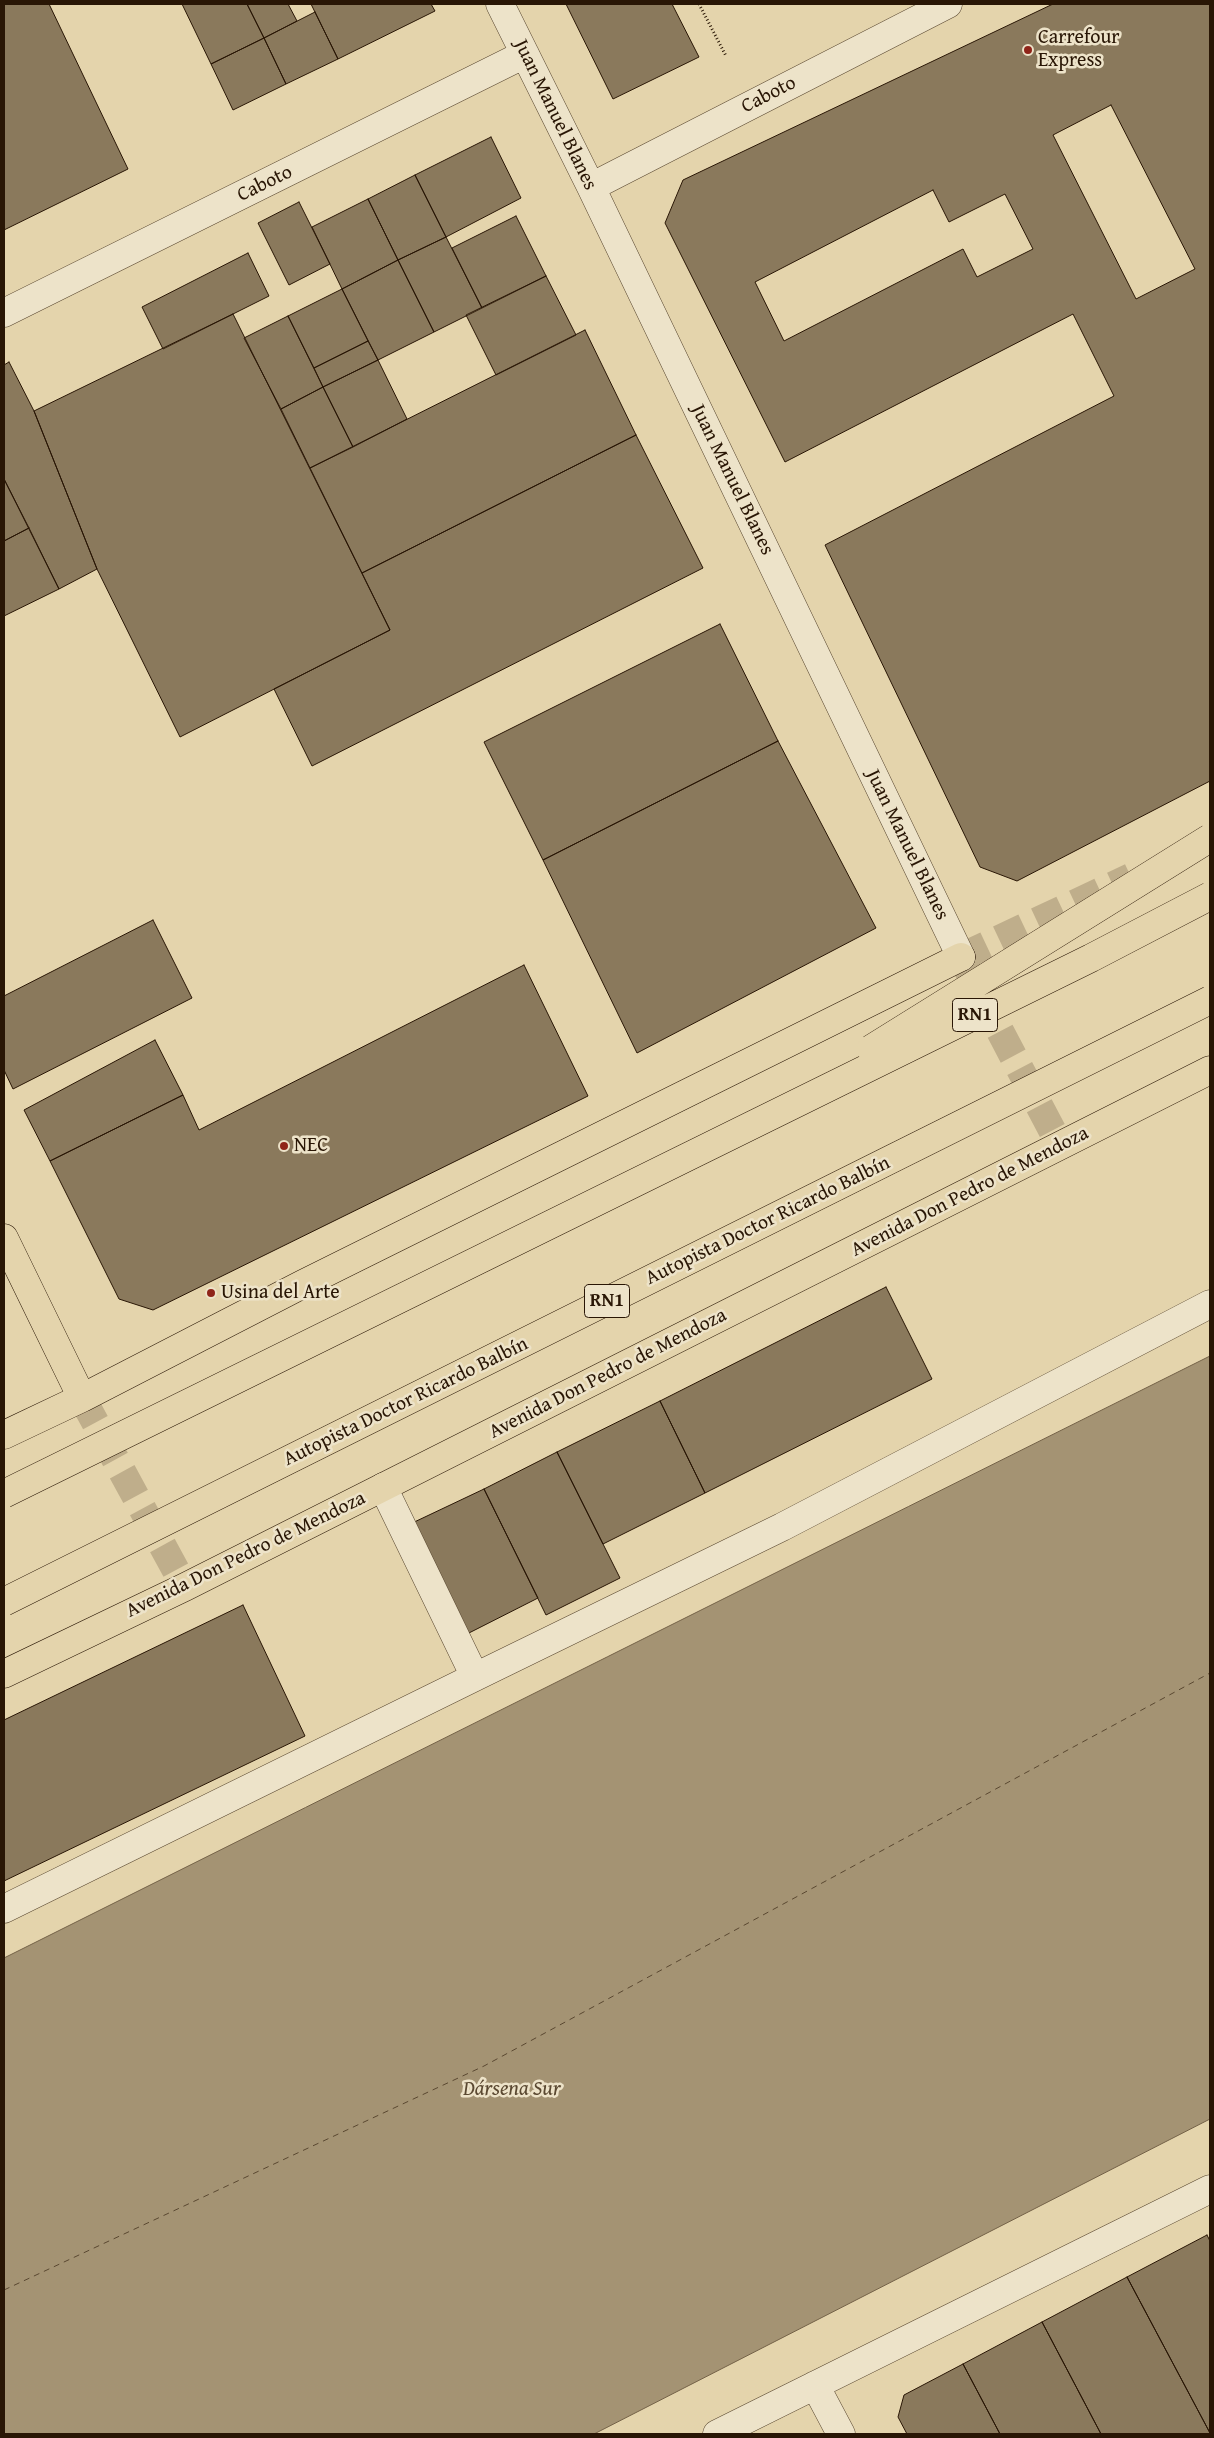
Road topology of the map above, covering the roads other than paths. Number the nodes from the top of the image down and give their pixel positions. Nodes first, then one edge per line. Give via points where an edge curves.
1 (500, 4) edge
2 (948, 4) edge
3 (525, 54) junction
4 (591, 187) junction
5 (4, 313) edge
6 (1210, 838) edge
7 (1210, 896) edge
8 (961, 958) joint
9 (1210, 1000) edge
10 (1210, 1070) edge
11 (738, 1132) junction
12 (4, 1238) edge
13 (1210, 1304) edge
14 (82, 1398) junction
15 (4, 1435) edge
16 (383, 1487) junction
17 (4, 1494) edge
18 (4, 1602) edge
19 (4, 1674) edge
20 (475, 1677) junction
21 (4, 1909) edge
22 (1210, 2189) edge
23 (815, 2385) junction
24 (717, 2434) edge
25 (841, 2434) edge

1 - 3 street, Juan Manuel Blanes
2 - 4 street, Caboto
3 - 4 street, Juan Manuel Blanes
3 - 5 street, Caboto
4 - 8 street, Juan Manuel Blanes
6 - 11 main road, bridge
7 - 11 main road, RN1, bridge
8 - 14 main road via 312,1279
9 - 18 main road, Autopista Doctor Ricardo Balbín / RN1, bridge
10 - 16 main road, Avenida Don Pedro de Mendoza
11 - 17 main road, RN1, bridge
12 - 14 main road
13 - 20 street via 782,1527
14 - 15 main road
16 - 19 main road, Avenida Don Pedro de Mendoza
16 - 20 street
20 - 21 street
22 - 23 street
23 - 24 street
23 - 25 street

